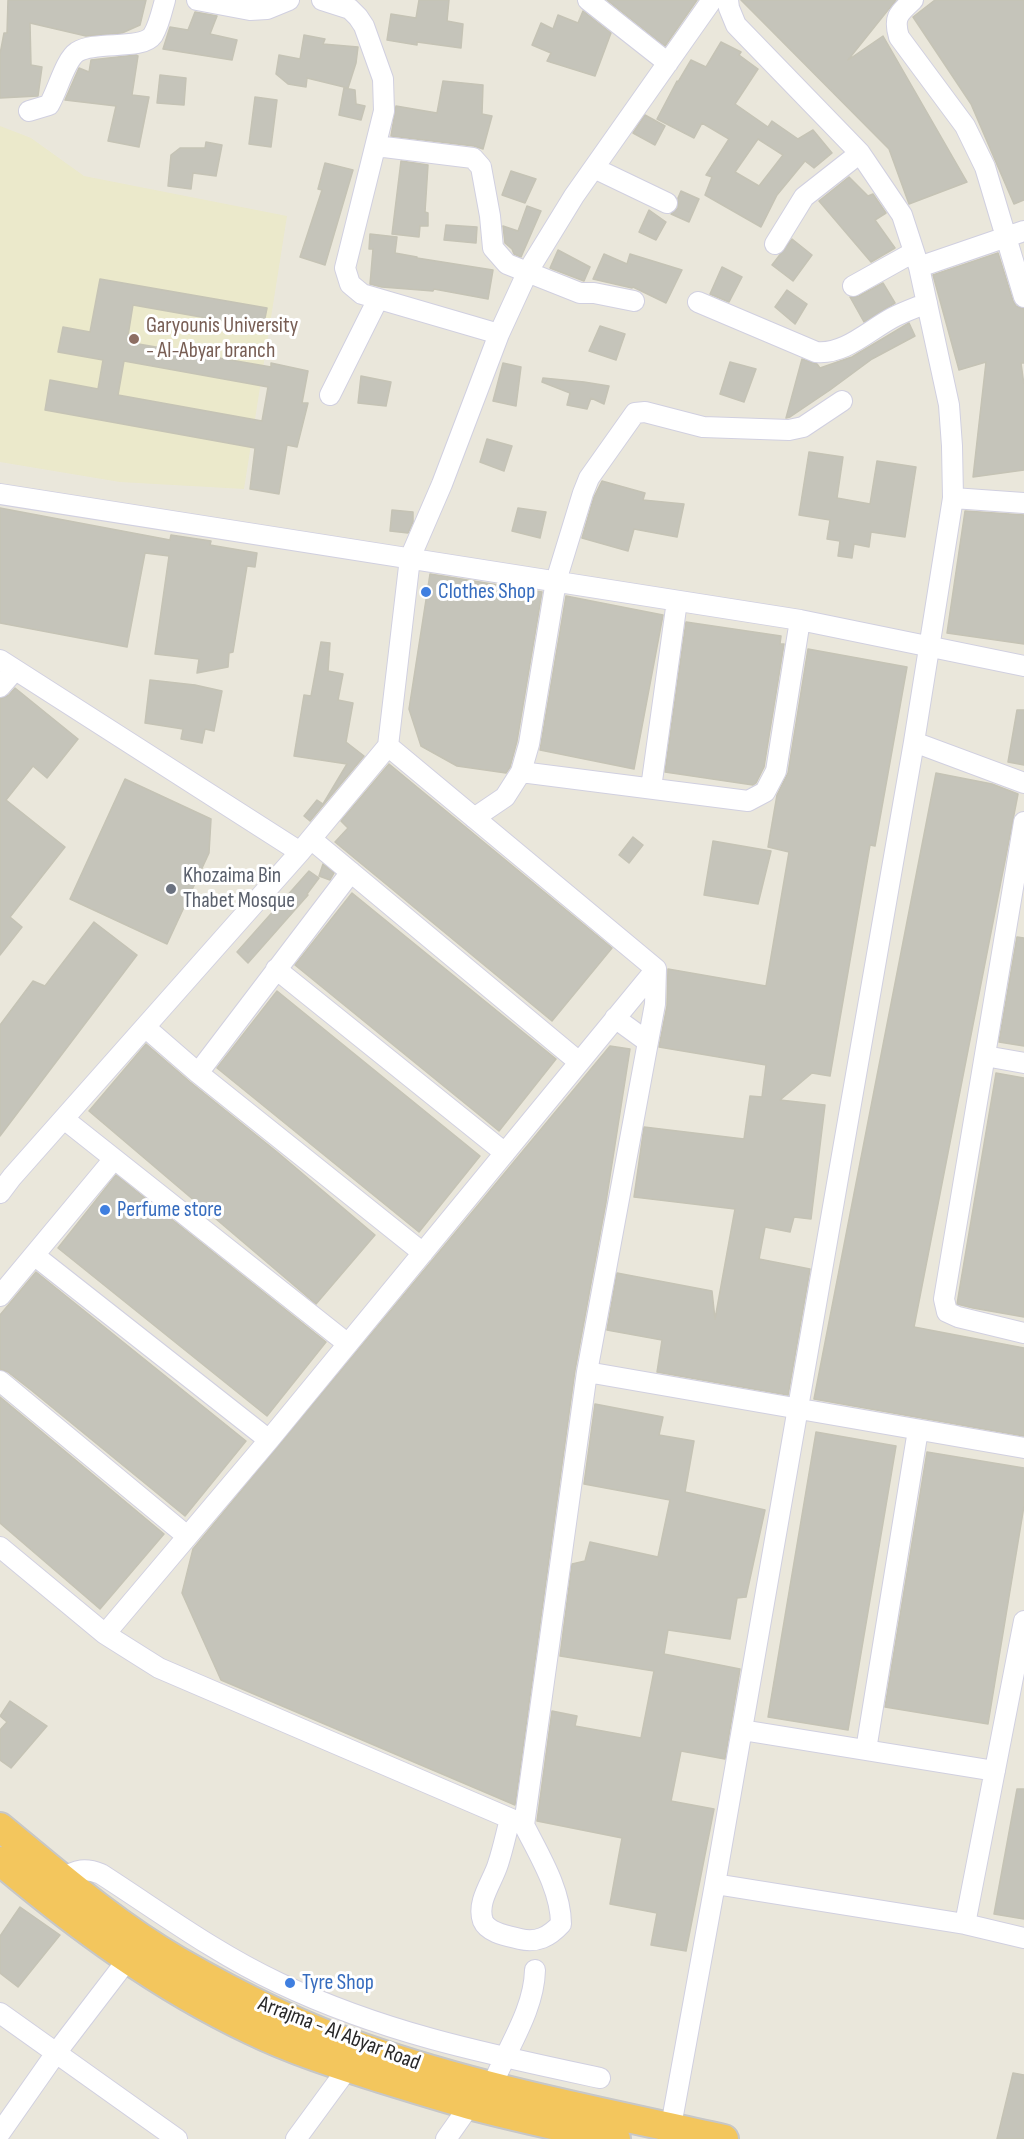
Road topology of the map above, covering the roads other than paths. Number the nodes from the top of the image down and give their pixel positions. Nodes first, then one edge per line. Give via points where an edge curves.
1 (165, 0) edge
2 (197, 0) edge
3 (289, 0) edge
4 (322, 0) edge
5 (588, 0) edge
6 (712, 0) edge
7 (728, 0) edge
8 (913, 0) edge
9 (668, 63) junction
10 (29, 111) dead end
11 (376, 146) junction
12 (860, 153) junction
13 (594, 168) junction
14 (667, 202) dead end
15 (1015, 234) edge
16 (775, 244) dead end
17 (916, 260) junction
18 (528, 271) junction
19 (853, 286) dead end
20 (1024, 297) edge
21 (378, 299) junction
22 (634, 301) dead end
23 (698, 302) dead end
24 (927, 303) junction
25 (499, 333) junction
26 (330, 395) dead end
27 (842, 401) dead end
28 (0, 494) edge
29 (953, 498) junction
30 (1024, 503) edge
31 (410, 558) junction
32 (556, 581) junction
33 (677, 601) junction
34 (800, 620) junction
35 (930, 648) junction
36 (8, 665) edge
37 (1024, 666) edge
38 (0, 687) edge
39 (914, 742) junction
40 (388, 746) junction
41 (521, 772) junction
42 (1024, 783) edge
43 (651, 788) junction
44 (474, 818) junction
45 (1024, 822) edge
46 (306, 846) junction
47 (351, 872) junction
48 (276, 969) junction
49 (656, 969) junction
50 (615, 1018) junction
51 (145, 1027) junction
52 (648, 1042) junction
53 (985, 1056) junction
54 (579, 1062) junction
55 (1024, 1063) edge
56 (198, 1072) junction
57 (64, 1119) junction
58 (505, 1153) junction
59 (114, 1159) junction
60 (6, 1173) edge
61 (0, 1193) edge
62 (423, 1253) junction
63 (34, 1255) junction
64 (0, 1296) edge
65 (1024, 1333) edge
66 (348, 1344) junction
67 (587, 1372) junction
68 (0, 1381) edge
69 (797, 1409) junction
70 (918, 1430) junction
71 (269, 1440) junction
72 (1024, 1448) edge
73 (187, 1536) junction
74 (0, 1547) edge
75 (1024, 1621) edge
76 (105, 1634) junction
77 (742, 1730) junction
78 (866, 1750) junction
79 (995, 1771) junction
80 (517, 1822) junction
81 (0, 1827) edge
82 (0, 1861) edge
83 (63, 1879) junction
84 (715, 1884) junction
85 (965, 1924) junction
86 (1024, 1938) edge
87 (128, 1959) junction
88 (536, 1970) dead end
89 (0, 2013) edge
90 (56, 2053) junction
91 (503, 2057) junction
92 (348, 2068) junction
93 (600, 2078) dead end
94 (492, 2086) junction
95 (470, 2105) junction
96 (0, 2133) edge
97 (670, 2133) edge
98 (164, 2135) edge
99 (296, 2139) edge
100 (446, 2139) edge
101 (616, 2139) edge
102 (724, 2139) edge

1 - 10 street via 152,36 143,43 90,46 75,53 50,105
2 - 3 street via 250,10 267,9
4 - 11 street via 350,9 358,17 384,79 384,111
5 - 9 street
6 - 9 street
7 - 12 street via 736,25
8 - 15 street via 898,14 899,37 965,126
9 - 13 street
11 - 18 street via 473,158 481,167 493,248 507,264
11 - 21 street via 345,268 350,284 362,294
12 - 16 street via 804,197
12 - 17 street via 902,215
13 - 14 street
13 - 18 street
15 - 17 street
15 - 20 street
17 - 19 street
17 - 24 street
18 - 22 street via 580,294
18 - 25 street
21 - 25 street
21 - 26 street
23 - 24 street via 816,352 829,353
24 - 29 street via 949,405
25 - 31 street
27 - 32 street via 802,427 789,430 703,428 645,412 635,413 589,478
28 - 31 street
29 - 30 street
29 - 35 street
31 - 32 street
31 - 40 street
32 - 33 street
32 - 41 street
33 - 34 street
33 - 43 street
34 - 35 street
34 - 43 street via 776,771 765,792 748,801
35 - 37 street
35 - 39 street
36 - 38 street
36 - 46 street
39 - 42 street
39 - 69 street
40 - 44 street
40 - 46 street
41 - 43 street
41 - 44 street via 505,797
44 - 49 street
45 - 53 street
46 - 47 street
46 - 51 street
47 - 48 street
47 - 54 street
48 - 56 street
48 - 58 street
49 - 50 street
49 - 52 street
50 - 52 street
50 - 54 street
51 - 56 street
51 - 57 street
52 - 67 street
53 - 55 street
53 - 65 street via 944,1299 947,1312 958,1317
54 - 58 street
56 - 62 street
57 - 59 street
57 - 60 street
58 - 62 street
59 - 63 street
59 - 66 street
60 - 61 street
62 - 66 street
63 - 64 street
63 - 71 street
66 - 71 street
67 - 69 street
67 - 80 street
68 - 73 street
69 - 70 street
69 - 77 street
70 - 72 street
70 - 78 street
71 - 73 street
73 - 76 street
74 - 76 street
75 - 79 street
76 - 80 street via 159,1668
77 - 78 street
77 - 84 street
78 - 79 street
79 - 85 street
80 - 80 street via 542,1862 561,1913 561,1924 543,1939 526,1940 497,1932 483,1920 483,1898
81 - 83 highway, Arrajma - Al Abyar Road
82 - 87 highway, Arrajma - Al Abyar Road
83 - 91 street via 78,1870 94,1871 194,1936 278,1983 411,2035
83 - 94 highway, Arrajma - Al Abyar Road via 176,1960 268,2009 360,2047
84 - 85 street
84 - 97 street
85 - 86 street
87 - 90 street
87 - 92 highway, Arrajma - Al Abyar Road via 251,2030
88 - 91 street via 531,2000
89 - 90 street
90 - 96 street
90 - 98 street
91 - 93 street
91 - 94 street
92 - 95 highway, Arrajma - Al Abyar Road
92 - 99 street
94 - 97 highway, Arrajma - Al Abyar Road
95 - 100 street
95 - 101 highway, Arrajma - Al Abyar Road
97 - 102 highway, Arrajma - Al Abyar Road

